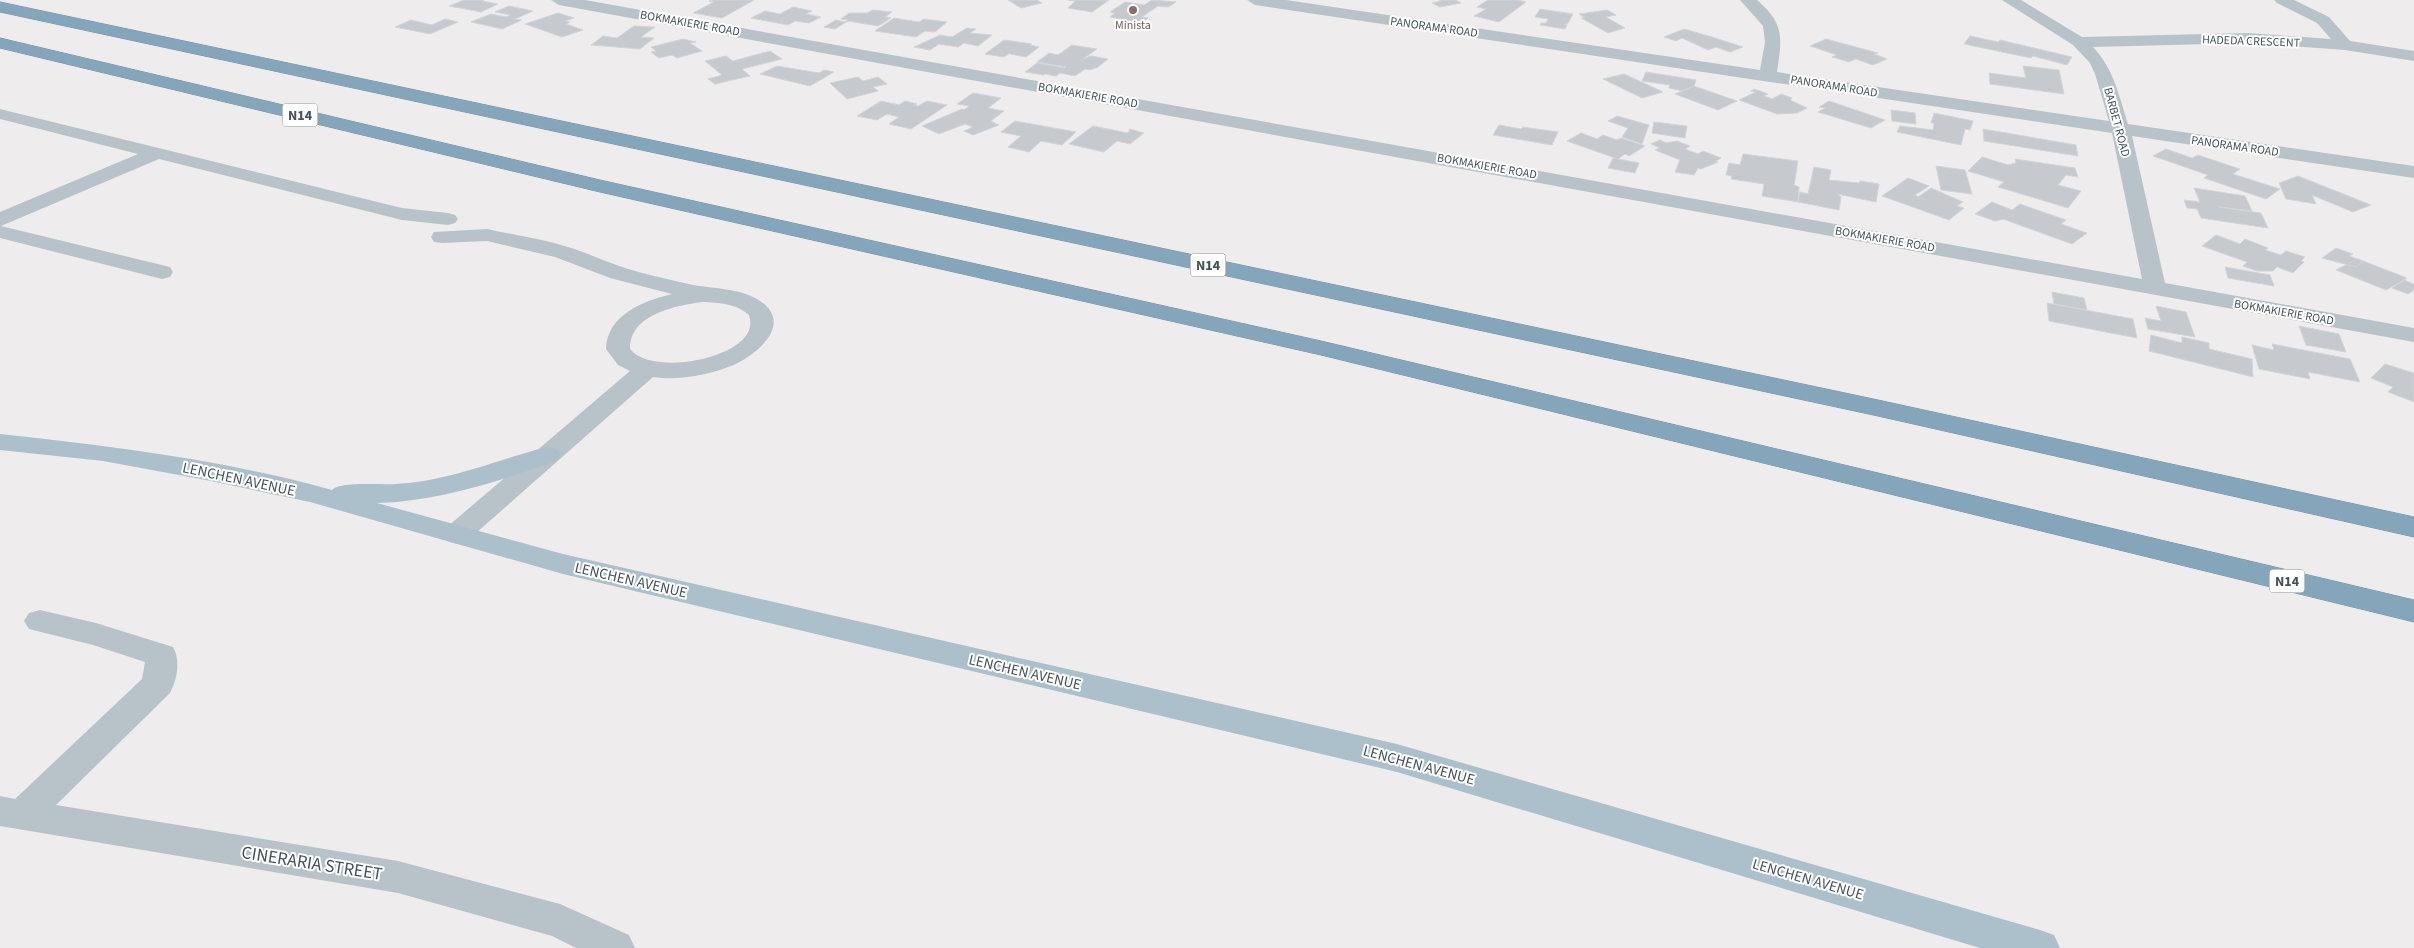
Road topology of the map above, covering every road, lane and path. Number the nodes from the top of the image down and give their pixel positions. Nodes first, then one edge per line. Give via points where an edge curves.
1 (559, 0) edge
2 (1255, 0) edge
3 (1748, 0) edge
4 (2010, 0) edge
5 (2282, 0) edge
6 (0, 8) edge
7 (2078, 42) junction
8 (0, 43) edge
9 (2344, 45) junction
10 (2414, 56) edge
11 (1768, 76) junction
12 (0, 114) edge
13 (2121, 130) junction
14 (157, 152) junction
15 (2414, 172) edge
16 (0, 220) edge
17 (0, 232) edge
18 (162, 272) dead end
19 (618, 273) junction
20 (2155, 288) junction
21 (702, 295) junction
22 (631, 320) junction
23 (2414, 335) edge
24 (647, 369) junction
25 (0, 442) edge
26 (547, 455) junction
27 (312, 494) junction
28 (2414, 527) edge
29 (457, 534) junction
30 (2414, 611) edge
31 (40, 621) dead end
32 (11, 813) edge
33 (615, 948) edge
34 (2040, 948) edge

1 - 20 street, BOKMAKIERIE ROAD
2 - 11 street, PANORAMA ROAD
3 - 11 street via 1768,19 1774,31
4 - 7 street, BARBET ROAD
5 - 9 street via 2323,20
6 - 28 highway, N14 via 1869,406
7 - 9 street, HADEDA CRESCENT via 2242,38
7 - 13 street, BARBET ROAD via 2096,60 2104,74
8 - 30 highway, N14 via 600,186 1321,348
9 - 10 street, HADEDA CRESCENT
11 - 13 street, PANORAMA ROAD
12 - 14 street
13 - 15 street, PANORAMA ROAD
13 - 20 street, BARBET ROAD
14 - 16 street
14 - 19 street via 402,214 445,228 562,252
17 - 18 street
19 - 21 street
19 - 22 street via 631,293
20 - 23 street, BOKMAKIERIE ROAD
21 - 22 street via 650,308
21 - 24 street via 728,296 748,302 761,313 762,327 753,342 733,356 705,366 675,371
22 - 24 street via 619,335 618,349 628,361
24 - 26 street
25 - 27 main road, LENCHEN AVENUE via 103,453
26 - 27 main road via 467,481 429,489 395,493
26 - 29 street
27 - 29 main road, LENCHEN AVENUE
29 - 34 main road, LENCHEN AVENUE via 564,564 799,620 1398,758
31 - 32 street via 162,654 158,684
32 - 33 street, CINERARIA STREET via 398,877 560,921

